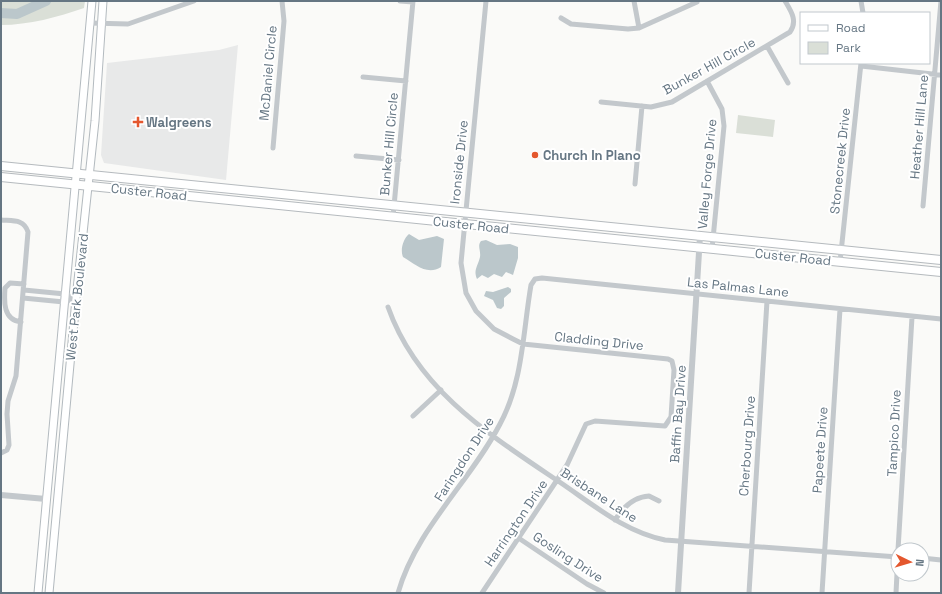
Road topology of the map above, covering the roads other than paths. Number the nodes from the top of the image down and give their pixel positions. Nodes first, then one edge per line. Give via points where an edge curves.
1 (92, 1) edge
2 (103, 1) edge
3 (194, 1) edge
4 (282, 1) edge
5 (400, 1) edge
6 (486, 1) edge
7 (634, 1) edge
8 (785, 1) edge
9 (861, 1) edge
10 (941, 1) edge
11 (413, 2) edge
12 (697, 2) edge
13 (863, 12) edge
14 (561, 18) dead end
15 (90, 23) junction
16 (101, 24) junction
17 (639, 28) junction
18 (767, 46) junction
19 (861, 65) edge
20 (935, 74) junction
21 (941, 74) edge
22 (363, 77) dead end
23 (84, 80) junction
24 (406, 81) junction
25 (708, 81) junction
26 (96, 82) junction
27 (788, 83) dead end
28 (600, 102) dead end
29 (642, 106) junction
30 (273, 148) dead end
31 (356, 156) dead end
32 (398, 160) junction
33 (1, 166) edge
34 (76, 173) junction
35 (90, 174) junction
36 (1, 177) edge
37 (75, 184) junction
38 (635, 184) dead end
39 (88, 186) junction
40 (394, 206) junction
41 (923, 206) dead end
42 (465, 213) junction
43 (393, 217) junction
44 (1, 220) edge
45 (464, 225) junction
46 (700, 236) junction
47 (713, 237) junction
48 (700, 248) junction
49 (712, 249) junction
50 (841, 250) junction
51 (941, 260) edge
52 (840, 262) junction
53 (941, 272) edge
54 (533, 280) joint
55 (24, 284) junction
56 (24, 290) junction
57 (697, 293) junction
58 (23, 298) junction
59 (64, 298) junction
60 (76, 298) junction
61 (767, 301) junction
62 (388, 307) dead end
63 (840, 309) junction
64 (912, 317) junction
65 (941, 319) edge
66 (21, 322) junction
67 (523, 344) junction
68 (441, 390) junction
69 (54, 414) junction
70 (66, 415) junction
71 (414, 416) dead end
72 (588, 423) joint
73 (493, 437) junction
74 (2, 453) edge
75 (558, 481) junction
76 (1, 494) edge
77 (46, 499) junction
78 (58, 499) junction
79 (659, 501) dead end
80 (615, 520) junction
81 (520, 539) junction
82 (681, 541) junction
83 (898, 542) edge
84 (752, 546) junction
85 (825, 550) junction
86 (890, 555) edge
87 (930, 559) edge
88 (941, 560) edge
89 (897, 582) edge
90 (38, 593) edge
91 (49, 593) edge
92 (398, 593) edge
93 (482, 593) edge
94 (604, 593) edge
95 (678, 593) edge
96 (749, 593) edge
97 (822, 593) edge
98 (896, 593) edge

1 - 15 main road, West Park Boulevard
2 - 16 main road, West Park Boulevard
3 - 16 street via 128,24
4 - 30 street, McDaniel Circle via 284,21
5 - 11 street
6 - 42 street, Ironside Drive
7 - 17 street
8 - 18 street, Bunker Hill Circle via 793,14 794,26 790,32
9 - 13 street
10 - 20 street, Heather Hill Lane
11 - 24 street, Bunker Hill Circle
12 - 17 street
14 - 17 street via 571,24
15 - 16 street
15 - 23 main road, West Park Boulevard
16 - 26 main road, West Park Boulevard
18 - 25 street, Bunker Hill Circle
18 - 27 street
19 - 20 street
19 - 50 street, Stonecreek Drive
20 - 21 street
20 - 41 street, Heather Hill Lane
22 - 24 street
23 - 26 main road
23 - 34 main road, West Park Boulevard
24 - 32 street, Bunker Hill Circle
25 - 29 street, Bunker Hill Circle via 672,102 651,107
25 - 47 street, Valley Forge Drive via 722,109 724,126
26 - 35 main road, West Park Boulevard
28 - 29 street, Bunker Hill Circle
29 - 38 street
31 - 32 street
32 - 40 street, Bunker Hill Circle
33 - 34 main road, Custer Road
34 - 35 main road, Custer Road
34 - 37 main road, West Park Boulevard
35 - 39 main road, West Park Boulevard
35 - 40 main road, Custer Road
36 - 37 main road, Custer Road
37 - 39 main road, Custer Road
37 - 59 main road, West Park Boulevard
39 - 43 main road, Custer Road
39 - 60 main road, West Park Boulevard
40 - 42 main road, Custer Road
40 - 43 street, Bunker Hill Circle
42 - 45 street, Ironside Drive
42 - 46 main road, Custer Road
43 - 45 main road, Custer Road
44 - 55 street via 20,222 28,232
45 - 48 main road, Custer Road
45 - 67 street, Ironside Drive via 461,263 463,284 468,297 484,320 504,335
46 - 47 main road, Custer Road
46 - 48 street, Baffin Bay Drive
47 - 49 street, Valley Forge Drive
47 - 50 main road, Custer Road
48 - 49 main road, Custer Road
48 - 57 street, Baffin Bay Drive
49 - 52 main road, Custer Road
50 - 51 main road, Custer Road
50 - 52 street, Stonecreek Drive
52 - 53 main road, Custer Road
54 - 57 street, Las Palmas Lane via 542,278
54 - 67 street, Faringdon Drive
55 - 56 street
55 - 66 street via 10,283 5,288 6,310 14,321
56 - 58 street
56 - 59 street
57 - 61 street, Las Palmas Lane
57 - 82 street, Baffin Bay Drive
58 - 59 street
58 - 66 street
59 - 60 street
59 - 69 main road, West Park Boulevard
60 - 70 main road, West Park Boulevard
61 - 63 street, Las Palmas Lane
61 - 84 street, Cherbourg Drive
62 - 68 street, Brisbane Lane via 395,326 414,358
63 - 64 street, Las Palmas Lane
63 - 85 street, Papeete Drive
64 - 65 street, Las Palmas Lane
64 - 83 street, Tampico Drive
66 - 74 street via 16,376 8,401 9,445
67 - 72 street, Cladding Drive via 672,361 674,370 671,417 667,425 662,428 595,421
67 - 73 street, Faringdon Drive via 510,400
68 - 71 street
68 - 73 street, Brisbane Lane
69 - 70 main road
69 - 77 main road, West Park Boulevard
70 - 78 main road, West Park Boulevard
72 - 75 street, Harrington Drive
73 - 75 street, Brisbane Lane
73 - 92 street, Faringdon Drive via 418,547
75 - 80 street, Brisbane Lane
75 - 81 street, Harrington Drive
76 - 77 street
77 - 78 street
77 - 90 main road, West Park Boulevard
78 - 91 main road, West Park Boulevard
79 - 80 street via 649,496 634,500 625,506
80 - 82 street, Brisbane Lane via 647,536
81 - 93 street, Harrington Drive
81 - 94 street, Gosling Drive
82 - 84 street, Brisbane Lane
82 - 95 street, Baffin Bay Drive
84 - 85 street, Brisbane Lane
84 - 96 street, Cherbourg Drive
85 - 86 street, Brisbane Lane
85 - 97 street, Papeete Drive
87 - 88 street
89 - 98 street

